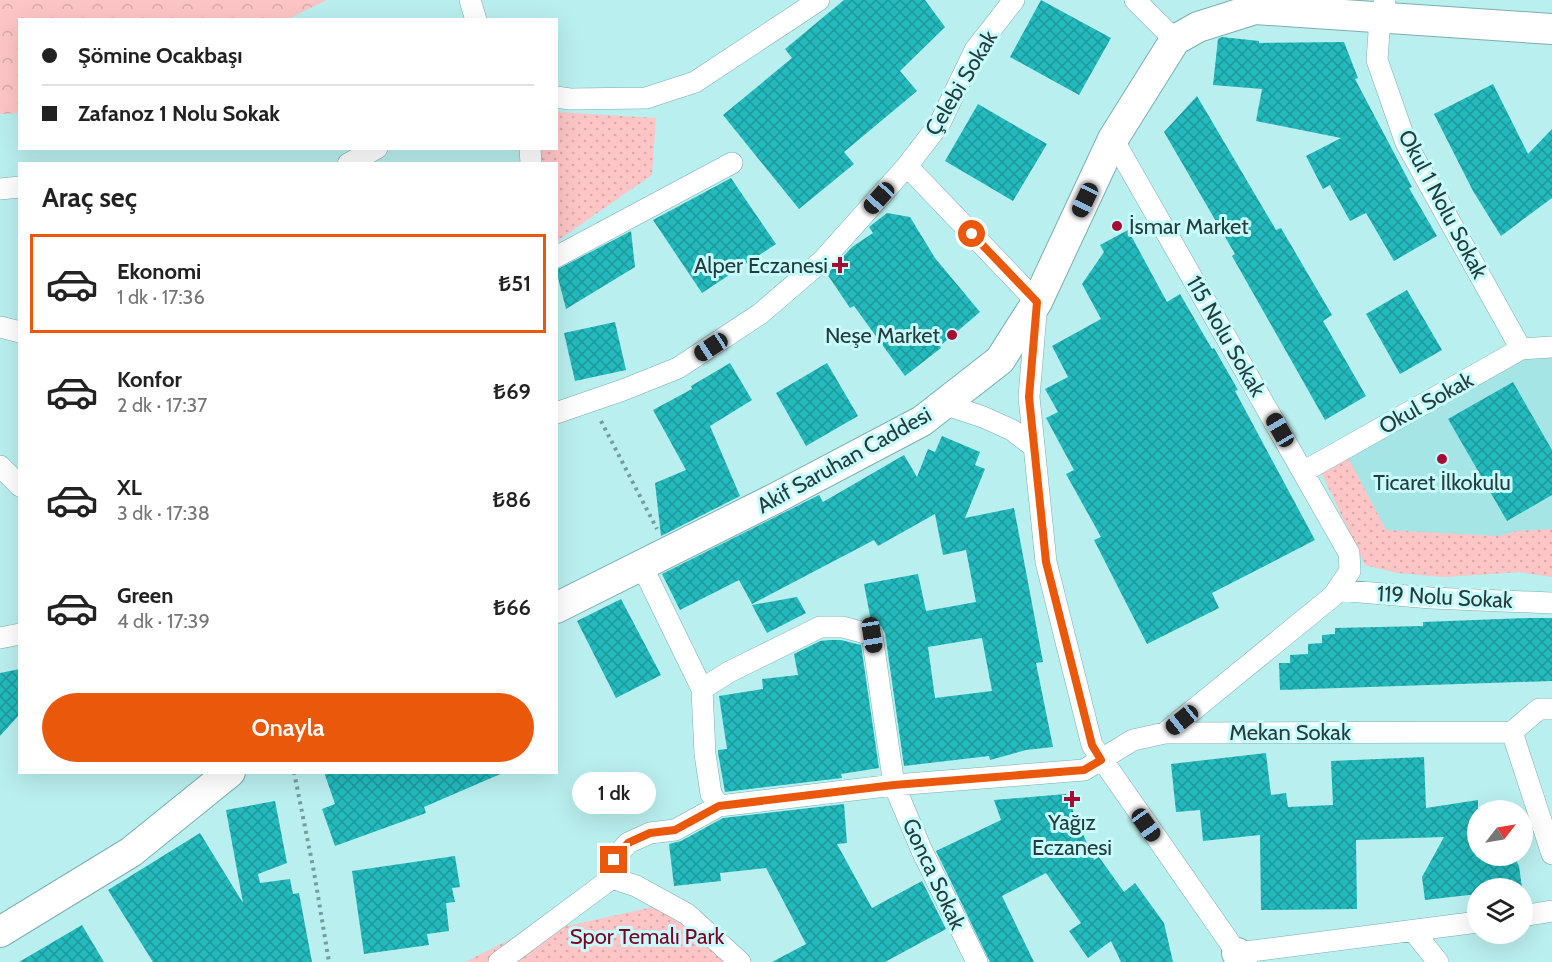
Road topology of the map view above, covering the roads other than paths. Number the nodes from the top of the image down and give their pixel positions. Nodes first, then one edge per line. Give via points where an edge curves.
1 (470, 0) edge
2 (819, 0) edge
3 (1014, 0) edge
4 (1135, 0) edge
5 (1382, 9) edge
6 (475, 18) edge
7 (1552, 29) edge
8 (1175, 40) junction
9 (558, 97) edge
10 (1113, 139) junction
11 (375, 150) edge
12 (352, 162) edge
13 (732, 163) dead end
14 (907, 166) junction
15 (18, 187) edge
16 (0, 189) edge
17 (558, 256) edge
18 (1037, 302) junction
19 (0, 327) edge
20 (18, 332) edge
21 (1552, 347) edge
22 (1521, 349) junction
23 (944, 404) junction
24 (558, 412) edge
25 (1034, 447) junction
26 (0, 466) edge
27 (1303, 472) junction
28 (18, 484) edge
29 (642, 566) junction
30 (1337, 590) junction
31 (1552, 603) edge
32 (558, 607) edge
33 (18, 634) edge
34 (0, 638) edge
35 (702, 689) junction
36 (1552, 709) edge
37 (1512, 732) junction
38 (1165, 733) junction
39 (1101, 760) junction
40 (228, 774) edge
41 (894, 785) junction
42 (719, 806) junction
43 (1552, 854) edge
44 (612, 878) junction
45 (1552, 912) edge
46 (1533, 915) edge
47 (1467, 924) edge
48 (0, 932) edge
49 (1414, 932) junction
50 (1239, 958) edge
51 (499, 962) edge
52 (740, 962) edge
53 (977, 962) edge
54 (1438, 962) edge

1 - 6 street
2 - 9 street via 695,82 646,98
3 - 14 street, Çelebi Sokak via 975,50 940,123
4 - 8 street
5 - 7 street, Akif Saruhan Caddesi
5 - 8 street, Akif Saruhan Caddesi via 1255,9 1198,27
5 - 22 street, Okul 1 Nolu Sokak via 1377,60 1406,143
8 - 10 street, Akif Saruhan Caddesi
10 - 18 street, Akif Saruhan Caddesi
10 - 27 street, 115 Nolu Sokak
11 - 12 street
13 - 17 street
14 - 18 street
14 - 24 street, Çelebi Sokak via 823,261 760,314 678,368
15 - 16 street
18 - 23 street, Akif Saruhan Caddesi via 1000,360
18 - 25 street via 1029,397
19 - 20 street
21 - 22 street, Okul Sokak
22 - 27 street, Okul Sokak
23 - 25 street via 1012,430
23 - 29 street, Akif Saruhan Caddesi via 922,421
25 - 39 street via 1046,562 1092,745
26 - 28 street
27 - 30 street, 115 Nolu Sokak via 1349,554 1350,571
29 - 32 street, Akif Saruhan Caddesi
29 - 35 street
30 - 31 street, 119 Nolu Sokak
30 - 38 street, 115 Nolu Sokak
33 - 34 street
35 - 41 street, Gonca Sokak via 820,627 843,627 872,635
35 - 42 street via 705,754 711,794
36 - 37 street via 1539,709
37 - 38 street, Mekan Sokak
37 - 43 street
38 - 39 street, Mekan Sokak via 1133,740
39 - 41 street, Mekan Sokak via 1084,770
39 - 50 street
40 - 48 street via 131,852
41 - 42 street, Mekan Sokak
41 - 53 street, Gonca Sokak
42 - 44 street via 675,830 650,833 628,843 614,860
44 - 51 street
44 - 52 street via 687,914
45 - 46 street
47 - 49 street
49 - 50 street
49 - 54 street

